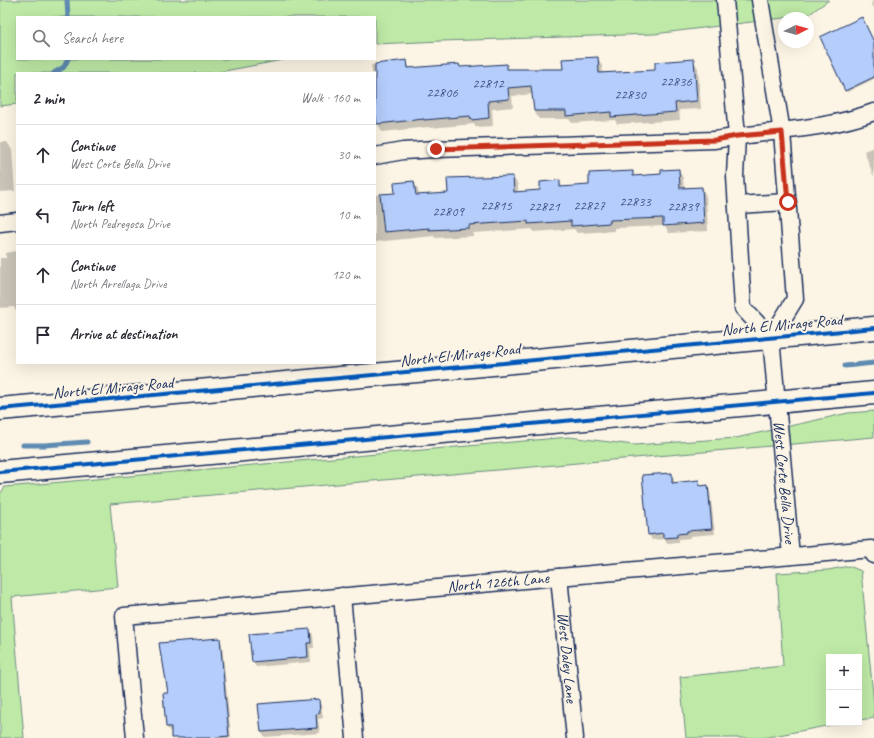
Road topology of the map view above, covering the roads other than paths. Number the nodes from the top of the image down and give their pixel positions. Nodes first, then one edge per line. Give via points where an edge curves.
1 (725, 0) edge
2 (760, 0) edge
3 (874, 112) edge
4 (782, 132) junction
5 (737, 136) junction
6 (376, 156) edge
7 (788, 202) junction
8 (737, 205) junction
9 (16, 220) edge
10 (0, 223) edge
11 (874, 328) edge
12 (771, 338) junction
13 (874, 393) edge
14 (776, 402) junction
15 (0, 409) edge
16 (0, 472) edge
17 (872, 552) edge
18 (791, 556) junction
19 (559, 577) junction
20 (342, 596) junction
21 (135, 738) edge
22 (355, 738) edge
23 (575, 738) edge

1 - 5 street
2 - 4 street
3 - 4 street
4 - 5 street
4 - 7 street
5 - 6 street via 715,140 436,149
5 - 8 street
7 - 8 street
7 - 12 street via 794,298
8 - 12 street via 743,308
9 - 10 street
11 - 12 main road, North El Mirage Road
12 - 14 street, West Corte Bella Drive
12 - 15 main road, North El Mirage Road
13 - 14 main road
14 - 16 main road
14 - 18 street, West Corte Bella Drive
17 - 18 street, North 126th Lane
18 - 19 street, North 126th Lane
19 - 20 street, North 126th Lane
19 - 23 street, West Daley Lane
20 - 21 street, North 126th Lane via 124,616
20 - 22 street

